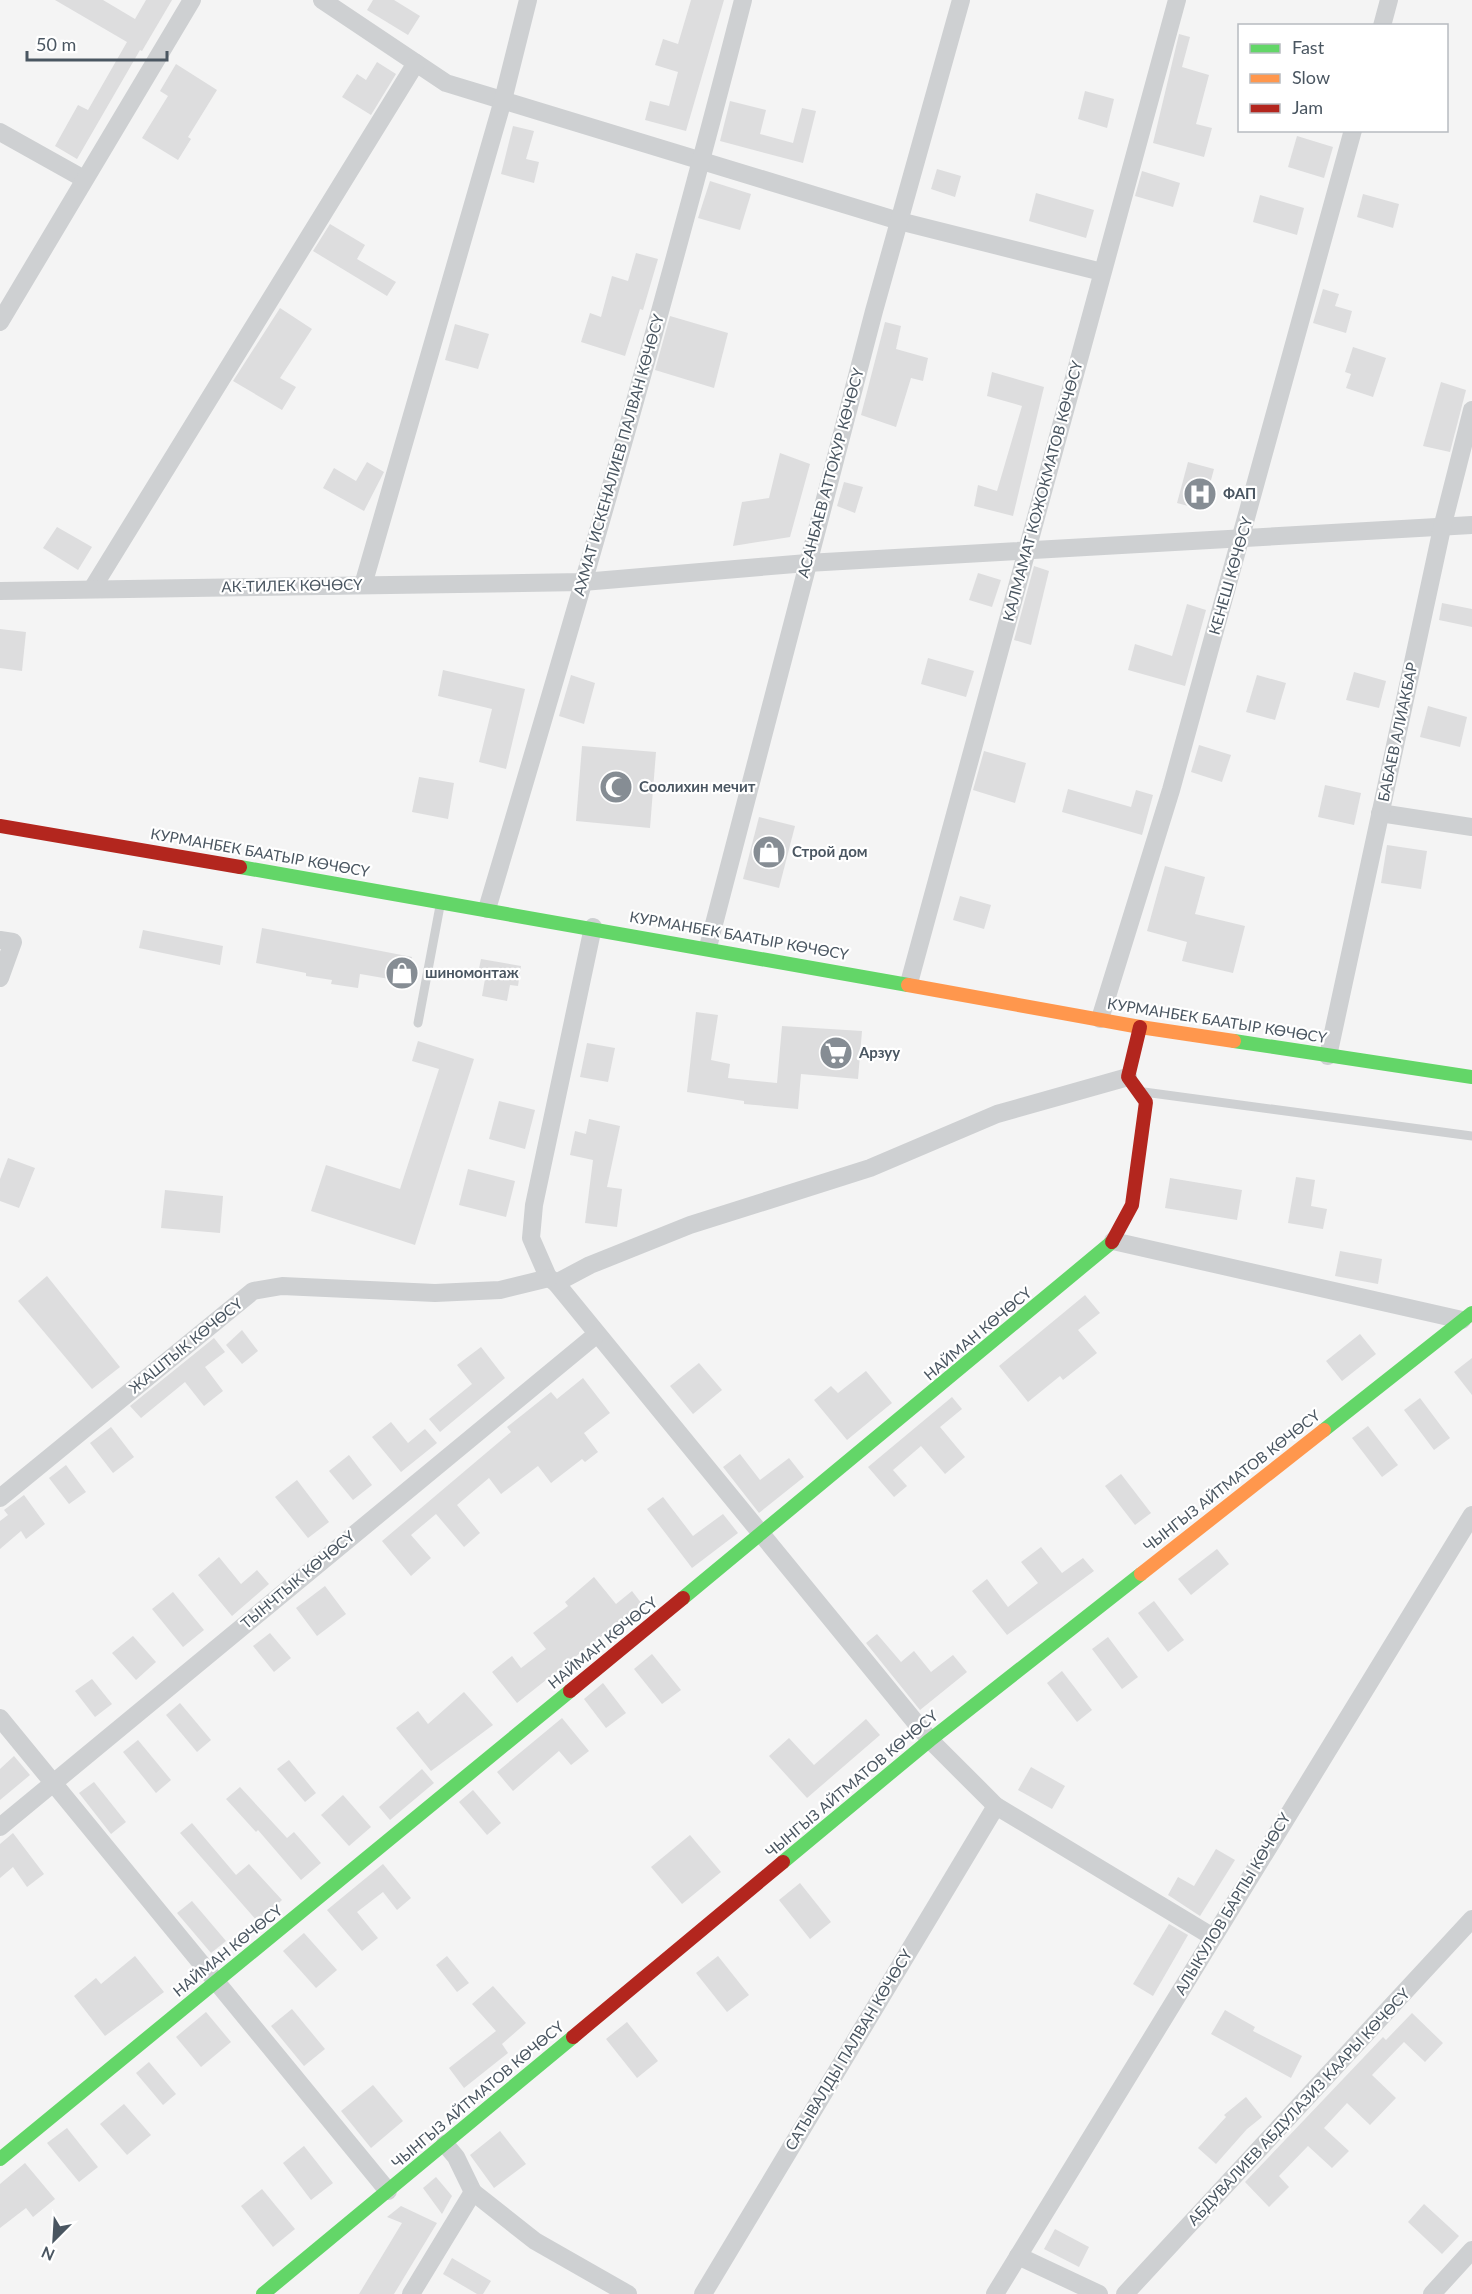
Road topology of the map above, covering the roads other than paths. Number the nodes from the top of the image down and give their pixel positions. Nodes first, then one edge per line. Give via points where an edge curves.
1 (192, 0) edge
2 (528, 0) edge
3 (743, 0) edge
4 (961, 0) edge
5 (1177, 0) edge
6 (1389, 0) edge
7 (325, 1) edge
8 (1383, 24) edge
9 (416, 63) junction
10 (503, 100) junction
11 (0, 132) edge
12 (1352, 132) edge
13 (701, 160) junction
14 (84, 178) junction
15 (899, 221) junction
16 (1102, 272) junction
17 (0, 322) edge
18 (1472, 410) edge
19 (1472, 525) edge
20 (1442, 528) junction
21 (1242, 539) junction
22 (1028, 551) junction
23 (807, 563) junction
24 (583, 582) junction
25 (363, 585) junction
26 (92, 589) junction
27 (0, 591) edge
28 (1380, 813) junction
29 (0, 826) edge
30 (1472, 827) edge
31 (441, 901) junction
32 (487, 909) junction
33 (593, 927) junction
34 (0, 940) edge
35 (708, 947) junction
36 (0, 978) edge
37 (909, 983) junction
38 (1100, 1019) junction
39 (418, 1023) dead end
40 (1140, 1027) junction
41 (1328, 1056) junction
42 (1472, 1077) edge
43 (1137, 1090) junction
44 (1472, 1136) edge
45 (1113, 1241) junction
46 (552, 1281) junction
47 (1467, 1317) edge
48 (597, 1334) junction
49 (0, 1498) edge
50 (1472, 1515) edge
51 (763, 1533) junction
52 (0, 1718) edge
53 (930, 1740) junction
54 (53, 1783) junction
55 (996, 1806) junction
56 (0, 1827) edge
57 (1472, 1919) edge
58 (1213, 1937) junction
59 (216, 1982) junction
60 (445, 2144) junction
61 (0, 2159) edge
62 (388, 2191) junction
63 (473, 2192) junction
64 (1472, 2250) edge
65 (1018, 2256) junction
66 (263, 2294) edge
67 (411, 2294) edge
68 (628, 2294) edge
69 (702, 2294) edge
70 (995, 2294) edge
71 (1099, 2294) edge
72 (1125, 2294) edge
73 (1432, 2294) edge

1 - 14 street
2 - 10 street
3 - 13 street, АХМАТ ИСКЕНАЛИЕВ ПАЛВАН КӨЧӨСҮ
4 - 15 street, АСАНБАЕВ АТТОКУР КӨЧӨСҮ
5 - 16 street, КАЛМАМАТ КОЖОКМАТОВ КӨЧӨСҮ
6 - 8 street
7 - 9 street
9 - 10 street via 446,83
9 - 26 street
10 - 13 street
10 - 25 street
11 - 14 street
12 - 21 street, КЕНЕШ КӨЧӨСҮ
13 - 15 street
13 - 24 street, АХМАТ ИСКЕНАЛИЕВ ПАЛВАН КӨЧӨСҮ
14 - 17 street
15 - 16 street
15 - 23 street, АСАНБАЕВ АТТОКУР КӨЧӨСҮ
16 - 22 street, КАЛМАМАТ КОЖОКМАТОВ КӨЧӨСҮ
18 - 20 street, БАБАЕВ АЛИАКБАР
19 - 20 street, АК-ТИЛЕК КӨЧӨСҮ
20 - 21 street, АК-ТИЛЕК КӨЧӨСҮ
20 - 28 street, БАБАЕВ АЛИАКБАР
21 - 22 street, АК-ТИЛЕК КӨЧӨСҮ
21 - 38 street, КЕНЕШ КӨЧӨСҮ via 1171,790
22 - 23 street, АК-ТИЛЕК КӨЧӨСҮ
22 - 37 street, КАЛМАМАТ КОЖОКМАТОВ КӨЧӨСҮ
23 - 24 street, АК-ТИЛЕК КӨЧӨСҮ
23 - 35 street, АСАНБАЕВ АТТОКУР КӨЧӨСҮ
24 - 25 street, АК-ТИЛЕК КӨЧӨСҮ
24 - 32 street, АХМАТ ИСКЕНАЛИЕВ ПАЛВАН КӨЧӨСҮ
25 - 26 street, АК-ТИЛЕК КӨЧӨСҮ
26 - 27 street, АК-ТИЛЕК КӨЧӨСҮ
28 - 30 street
28 - 41 street, БАБАЕВ АЛИАКБАР
29 - 31 main road, КУРМАНБЕК БААТЫР КӨЧӨСҮ
31 - 32 main road, КУРМАНБЕК БААТЫР КӨЧӨСҮ
31 - 39 lane
32 - 33 main road, КУРМАНБЕК БААТЫР КӨЧӨСҮ
33 - 35 main road, КУРМАНБЕК БААТЫР КӨЧӨСҮ
33 - 46 street via 534,1205 531,1238
34 - 36 street via 13,942
35 - 37 main road, КУРМАНБЕК БААТЫР КӨЧӨСҮ
37 - 38 main road, КУРМАНБЕК БААТЫР КӨЧӨСҮ
38 - 40 main road, КУРМАНБЕК БААТЫР КӨЧӨСҮ
40 - 41 main road, КУРМАНБЕК БААТЫР КӨЧӨСҮ
40 - 43 main road, НАЙМАН КӨЧӨСҮ
41 - 42 main road, КУРМАНБЕК БААТЫР КӨЧӨСҮ
43 - 44 lane
43 - 45 main road, НАЙМАН КӨЧӨСҮ via 1132,1205
43 - 46 street, ЖАШТЫК КӨЧӨСҮ via 998,1114 870,1168 690,1225
45 - 47 street
45 - 51 main road, НАЙМАН КӨЧӨСҮ
46 - 48 street
46 - 49 street, ЖАШТЫК КӨЧӨСҮ via 500,1290 435,1293 282,1286 253,1291
47 - 53 main road, ЧЫНГЫЗ АЙТМАТОВ КӨЧӨСҮ
48 - 51 street
48 - 54 street, ТЫНЧТЫК КӨЧӨСҮ
50 - 58 street, АЛЫКУЛОВ БАРПЫ КӨЧӨСҮ
51 - 53 street
51 - 59 main road, НАЙМАН КӨЧӨСҮ
52 - 54 street
53 - 55 street
53 - 60 main road, ЧЫНГЫЗ АЙТМАТОВ КӨЧӨСҮ
54 - 56 street, ТЫНЧТЫК КӨЧӨСҮ
54 - 59 street
55 - 58 street
55 - 69 street, САТЫВАЛДЫ ПАЛВАН КӨЧӨСҮ
57 - 72 street, АБДУВАЛИЕВ АБДУЛАЗИЗ КААРЫ КӨЧӨСҮ
58 - 65 street, АЛЫКУЛОВ БАРПЫ КӨЧӨСҮ
59 - 61 main road, НАЙМАН КӨЧӨСҮ
59 - 62 street
60 - 62 main road, ЧЫНГЫЗ АЙТМАТОВ КӨЧӨСҮ
60 - 63 street
62 - 66 main road, ЧЫНГЫЗ АЙТМАТОВ КӨЧӨСҮ
63 - 67 street
63 - 68 street via 536,2241
64 - 73 street
65 - 70 street, АЛЫКУЛОВ БАРПЫ КӨЧӨСҮ
65 - 71 street

